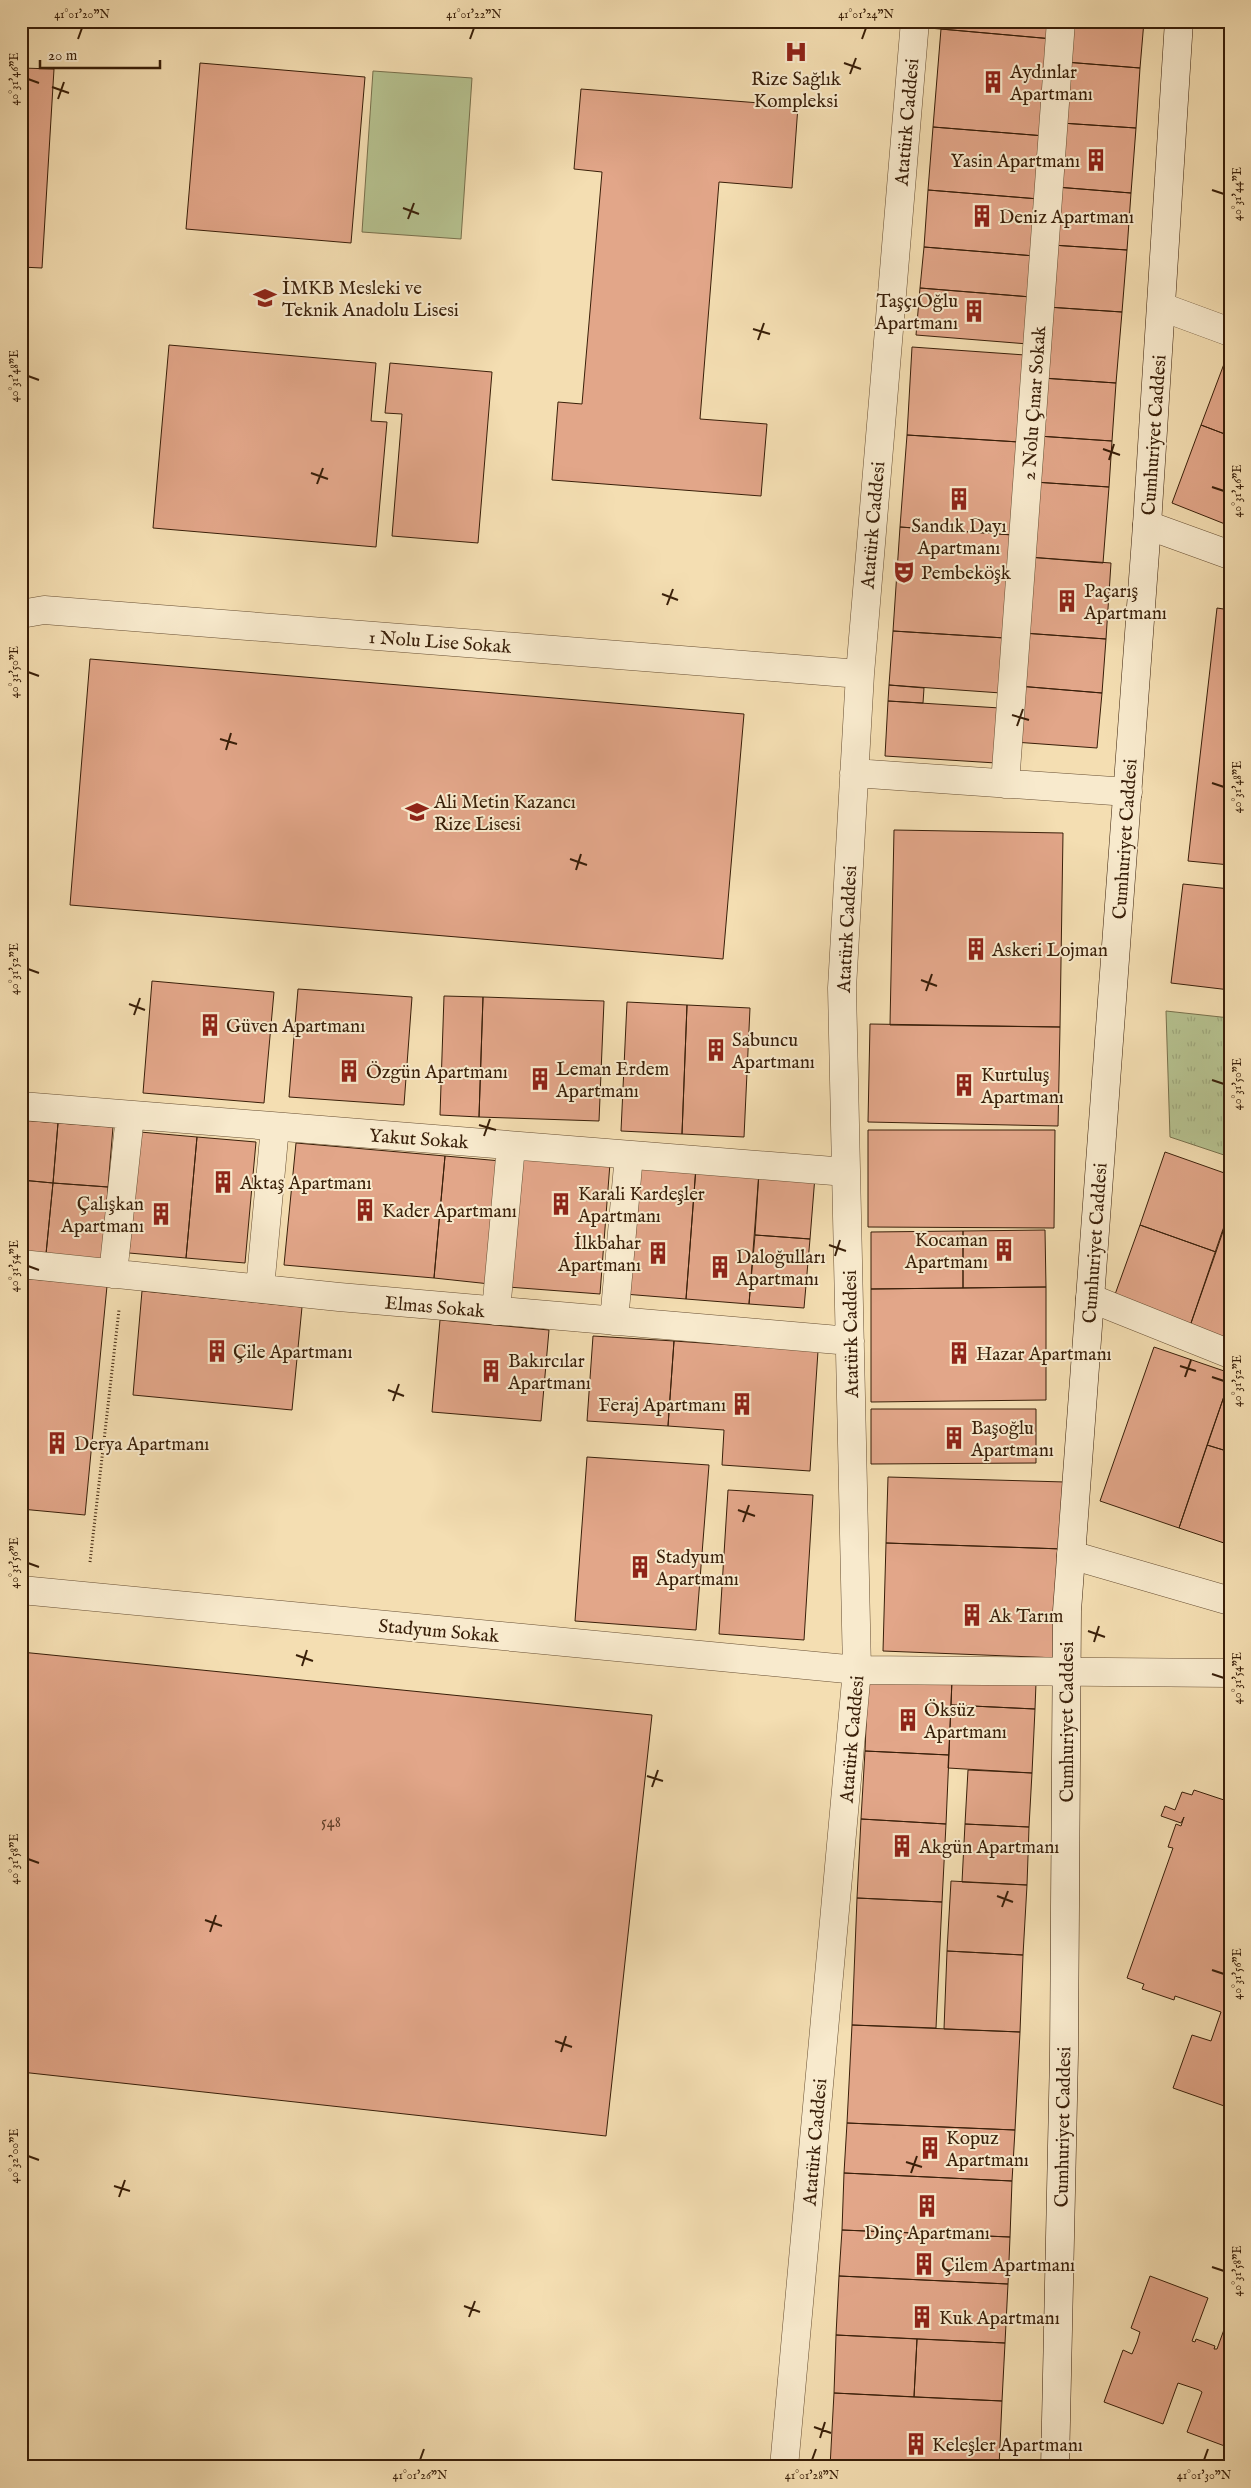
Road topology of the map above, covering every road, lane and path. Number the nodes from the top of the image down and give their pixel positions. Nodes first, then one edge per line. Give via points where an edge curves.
1 (915, 21) edge
2 (1060, 21) edge
3 (1179, 21) edge
4 (1162, 307) junction
5 (1230, 332) edge
6 (1147, 525) junction
7 (1230, 554) edge
8 (21, 614) edge
9 (860, 674) junction
10 (854, 773) junction
11 (1005, 784) junction
12 (1128, 792) junction
13 (21, 1106) edge
14 (130, 1116) junction
15 (275, 1127) junction
16 (511, 1146) junction
17 (629, 1155) junction
18 (846, 1172) junction
19 (21, 1264) edge
20 (118, 1274) junction
21 (260, 1288) junction
22 (1090, 1298) junction
23 (496, 1311) junction
24 (614, 1321) junction
25 (850, 1341) junction
26 (1230, 1354) edge
27 (1071, 1555) junction
28 (21, 1590) edge
29 (86, 1597) junction
30 (1230, 1601) edge
31 (857, 1670) junction
32 (1066, 1671) junction
33 (1230, 1673) edge
34 (784, 2467) edge
35 (1054, 2467) edge

1 - 9 street, Atatürk Caddesi
2 - 11 street, 2 Nolu Çınar Sokak
3 - 4 street, Cumhuriyet Caddesi
4 - 5 street
4 - 6 street, Cumhuriyet Caddesi
6 - 7 street
6 - 12 street, Cumhuriyet Caddesi
8 - 9 street, 1 Nolu Lise Sokak via 44,610
9 - 10 street, Atatürk Caddesi
10 - 11 street
10 - 18 street, Atatürk Caddesi via 842,988
11 - 12 street
12 - 22 street, Cumhuriyet Caddesi
13 - 14 street, Yakut Sokak
14 - 15 street, Yakut Sokak
14 - 20 street
15 - 16 street, Yakut Sokak
15 - 21 street
16 - 17 street, Yakut Sokak
16 - 23 street
17 - 18 street, Yakut Sokak
17 - 24 street
18 - 25 street, Atatürk Caddesi
19 - 20 street, Elmas Sokak
20 - 21 street, Elmas Sokak
20 - 29 path
21 - 23 street, Elmas Sokak
22 - 26 street
22 - 27 street, Cumhuriyet Caddesi
23 - 24 street, Elmas Sokak
24 - 25 street, Elmas Sokak
25 - 31 street, Atatürk Caddesi
27 - 30 street
27 - 32 street, Cumhuriyet Caddesi
28 - 29 street, Stadyum Sokak
29 - 31 street, Stadyum Sokak
31 - 32 street, Stadyum Sokak
31 - 34 street, Atatürk Caddesi
32 - 33 street, Stadyum Sokak
32 - 35 street, Cumhuriyet Caddesi via 1064,2054

